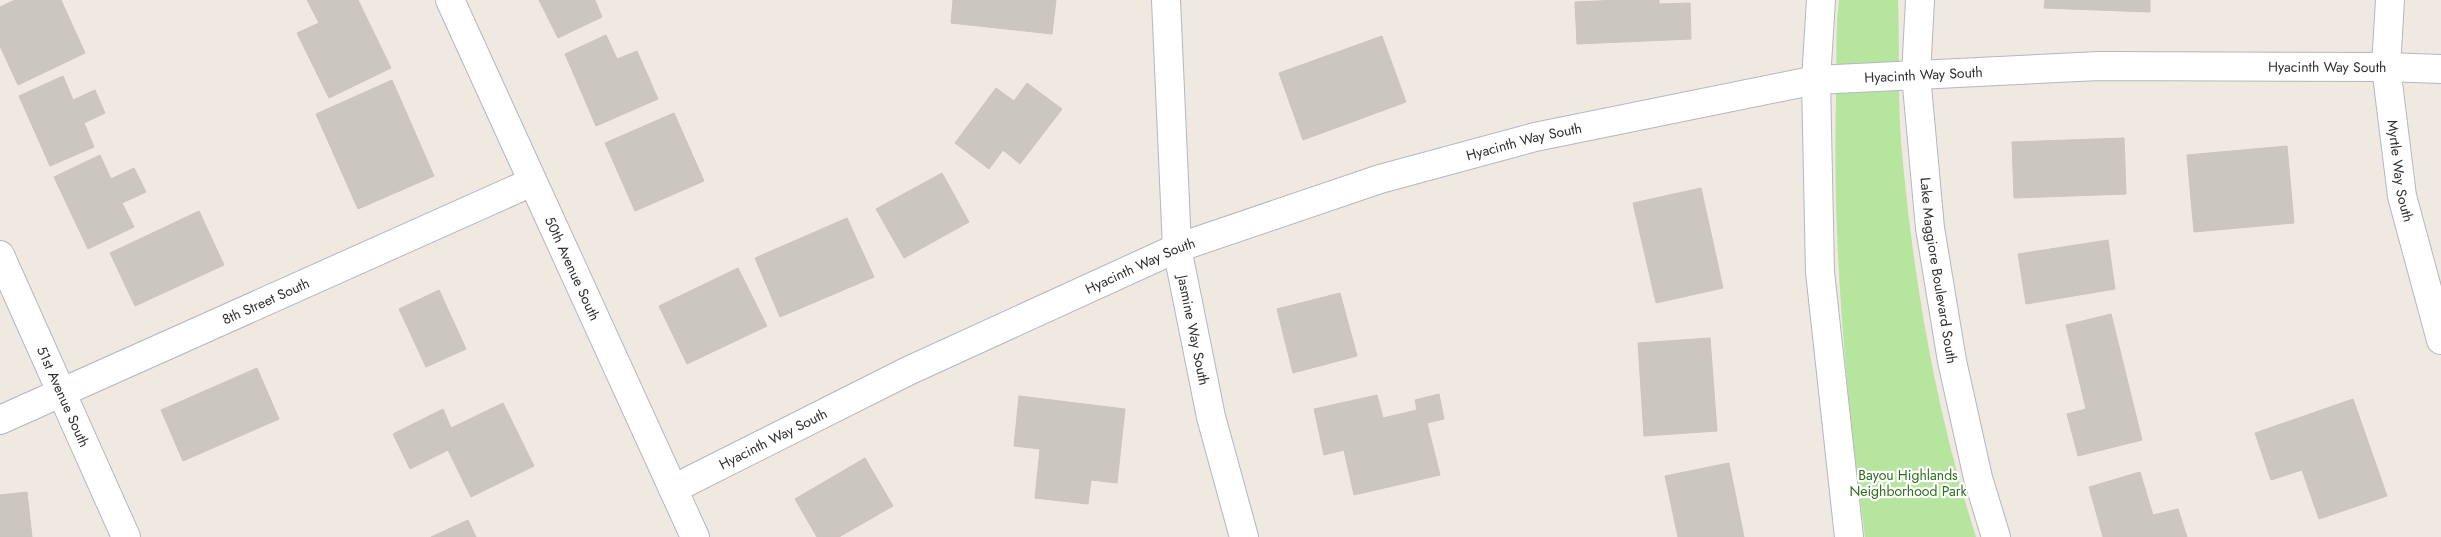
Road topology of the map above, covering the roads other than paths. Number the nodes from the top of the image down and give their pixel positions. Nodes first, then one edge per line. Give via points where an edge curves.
1 (450, 0) edge
2 (1166, 0) edge
3 (1821, 0) edge
4 (1920, 0) edge
5 (2390, 0) edge
6 (2386, 67) junction
7 (2441, 69) edge
8 (1916, 75) junction
9 (1816, 80) junction
10 (532, 182) junction
11 (1178, 248) junction
12 (0, 255) edge
13 (2441, 340) edge
14 (60, 392) junction
15 (0, 420) edge
16 (673, 489) junction
17 (126, 537) edge
18 (695, 537) edge
19 (1244, 537) edge
20 (1849, 537) edge
21 (1996, 537) edge

1 - 10 street, 50th Avenue South
2 - 11 street, Jasmine Way South
3 - 9 street
4 - 8 street, Lake Maggiore Boulevard South
5 - 6 street, Myrtle Way South
6 - 7 street, Hyacinth Way South
6 - 8 street, Hyacinth Way South via 2099,66
6 - 13 street, Myrtle Way South via 2402,196
8 - 9 street, Hyacinth Way South
8 - 21 street, Lake Maggiore Boulevard South via 1930,228 1952,361 1978,478
9 - 11 street, Hyacinth Way South via 1535,137 1380,179
9 - 20 street via 1820,272
10 - 14 street, 8th Street South
10 - 16 street, 50th Avenue South
11 - 16 street, Hyacinth Way South via 908,371
11 - 19 street, Jasmine Way South via 1211,417
12 - 14 street, 51st Avenue South
14 - 15 street, 8th Street South
14 - 17 street, 51st Avenue South
16 - 18 street, 50th Avenue South

